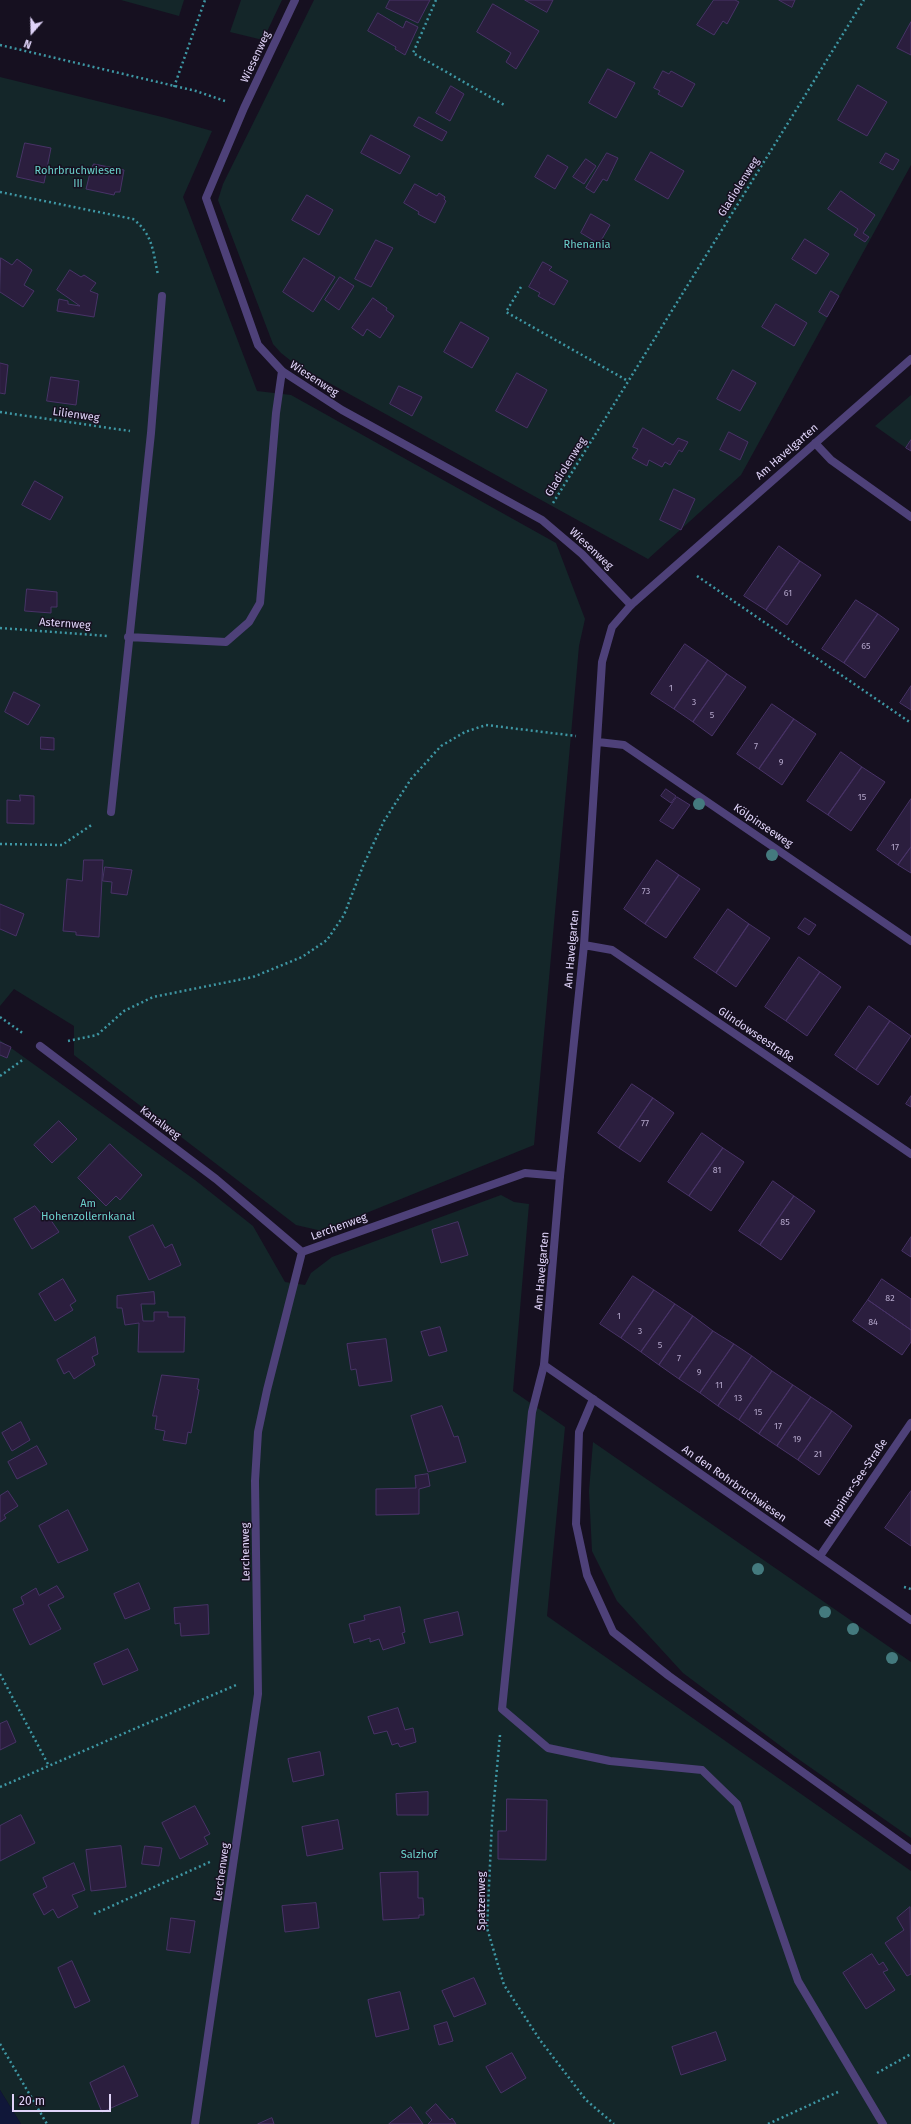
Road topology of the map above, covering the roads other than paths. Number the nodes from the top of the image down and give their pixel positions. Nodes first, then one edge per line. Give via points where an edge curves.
1 (294, 0) edge
2 (162, 296) road end
3 (911, 359) edge
4 (282, 372) junction
5 (815, 443) junction
6 (911, 518) edge
7 (631, 605) junction
8 (128, 637) junction
9 (598, 742) junction
10 (111, 812) road end
11 (911, 941) edge
12 (584, 946) junction
13 (40, 1046) road end
14 (911, 1154) edge
15 (560, 1176) junction
16 (302, 1252) junction
17 (544, 1365) junction
18 (593, 1399) junction
19 (911, 1422) edge
20 (820, 1556) junction
21 (911, 1620) edge
22 (911, 1850) edge
23 (195, 2124) edge
24 (883, 2124) edge

1 - 4 street, Wiesenweg via 206,198 258,345
2 - 8 street via 151,433
3 - 5 street, Am Havelgarten
4 - 7 street, Wiesenweg via 342,410 542,520 582,554
4 - 8 street via 276,413 260,604 249,622 226,642
5 - 6 street via 830,460
5 - 7 street, Am Havelgarten
7 - 9 street, Am Havelgarten via 612,627 602,662
8 - 10 street
9 - 11 street, Kölpinseeweg via 624,745
9 - 12 street, Am Havelgarten
12 - 14 street, Glindowseestraße via 612,950
12 - 15 street, Am Havelgarten
13 - 16 street, Kanalweg via 216,1179
15 - 16 street, Lerchenweg via 525,1173
15 - 17 street, Am Havelgarten
16 - 23 street, Lerchenweg via 258,1432 255,1481 258,1694
17 - 18 street, An den Rohrbruchwiesen
17 - 24 street, Am Havelgarten via 532,1412 502,1709 548,1748 610,1761 702,1770 737,1804 798,1981
18 - 20 street, An den Rohrbruchwiesen
18 - 22 street via 579,1432 576,1524 587,1575 613,1632 669,1676
19 - 20 street, Ruppiner-See-Straße
20 - 21 street, An den Rohrbruchwiesen

